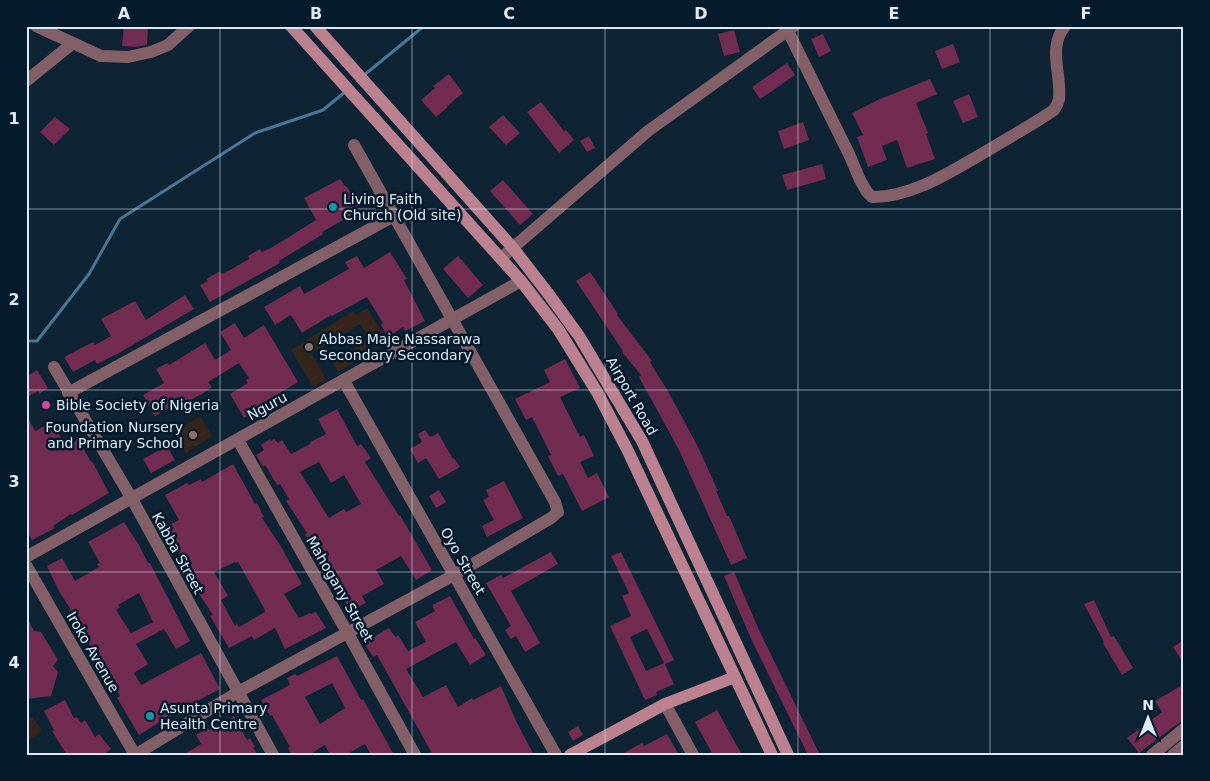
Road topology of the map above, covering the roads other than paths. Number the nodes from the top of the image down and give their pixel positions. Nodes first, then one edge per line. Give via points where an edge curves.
1 (36, 26) edge
2 (189, 26) edge
3 (291, 26) edge
4 (315, 26) edge
5 (1065, 26) edge
6 (791, 29) edge
7 (73, 44) junction
8 (26, 81) edge
9 (354, 145) dead end
10 (394, 216) junction
11 (513, 248) junction
12 (501, 258) junction
13 (521, 281) junction
14 (452, 319) junction
15 (54, 367) dead end
16 (344, 381) junction
17 (68, 393) junction
18 (238, 440) junction
19 (132, 499) junction
20 (26, 557) edge
21 (26, 565) edge
22 (454, 575) junction
23 (347, 632) junction
24 (735, 677) junction
25 (238, 692) junction
26 (665, 704) junction
27 (1184, 729) edge
28 (1184, 746) edge
29 (135, 755) edge
30 (273, 755) edge
31 (415, 755) edge
32 (556, 755) edge
33 (570, 755) edge
34 (693, 755) edge
35 (772, 755) edge
36 (788, 755) edge
37 (1152, 755) edge
38 (1172, 755) edge

1 - 7 street
2 - 7 street via 168,44 128,57 101,56
3 - 12 main road, Airport Road
4 - 11 main road, Airport Road
5 - 6 street via 1056,48 1059,100 1054,110 946,174 901,194 880,197 872,197 863,187
6 - 11 street via 648,131
7 - 8 street
9 - 10 street
10 - 14 street
10 - 17 street
11 - 12 street
11 - 36 main road, Airport Road via 579,336 642,441
12 - 13 main road, Airport Road
13 - 14 street, Nguru
13 - 24 main road, Airport Road via 558,329 597,392 652,499
14 - 16 street, Nguru
14 - 22 street via 558,512
15 - 17 street, Kabba Street
16 - 18 street, Nguru
16 - 22 street, Oyo Street
17 - 19 street, Kabba Street
18 - 19 street, Nguru
18 - 23 street, Mahogany Street
19 - 20 street, Nguru
19 - 25 street, Kabba Street
21 - 29 street, Iroko Avenue
22 - 23 street
22 - 32 street, Oyo Street
23 - 25 street
23 - 31 street, Mahogany Street
24 - 26 main road
24 - 35 main road, Airport Road
25 - 29 street
25 - 30 street, Kabba Street
26 - 33 main road
26 - 34 street
27 - 37 street
28 - 38 street

